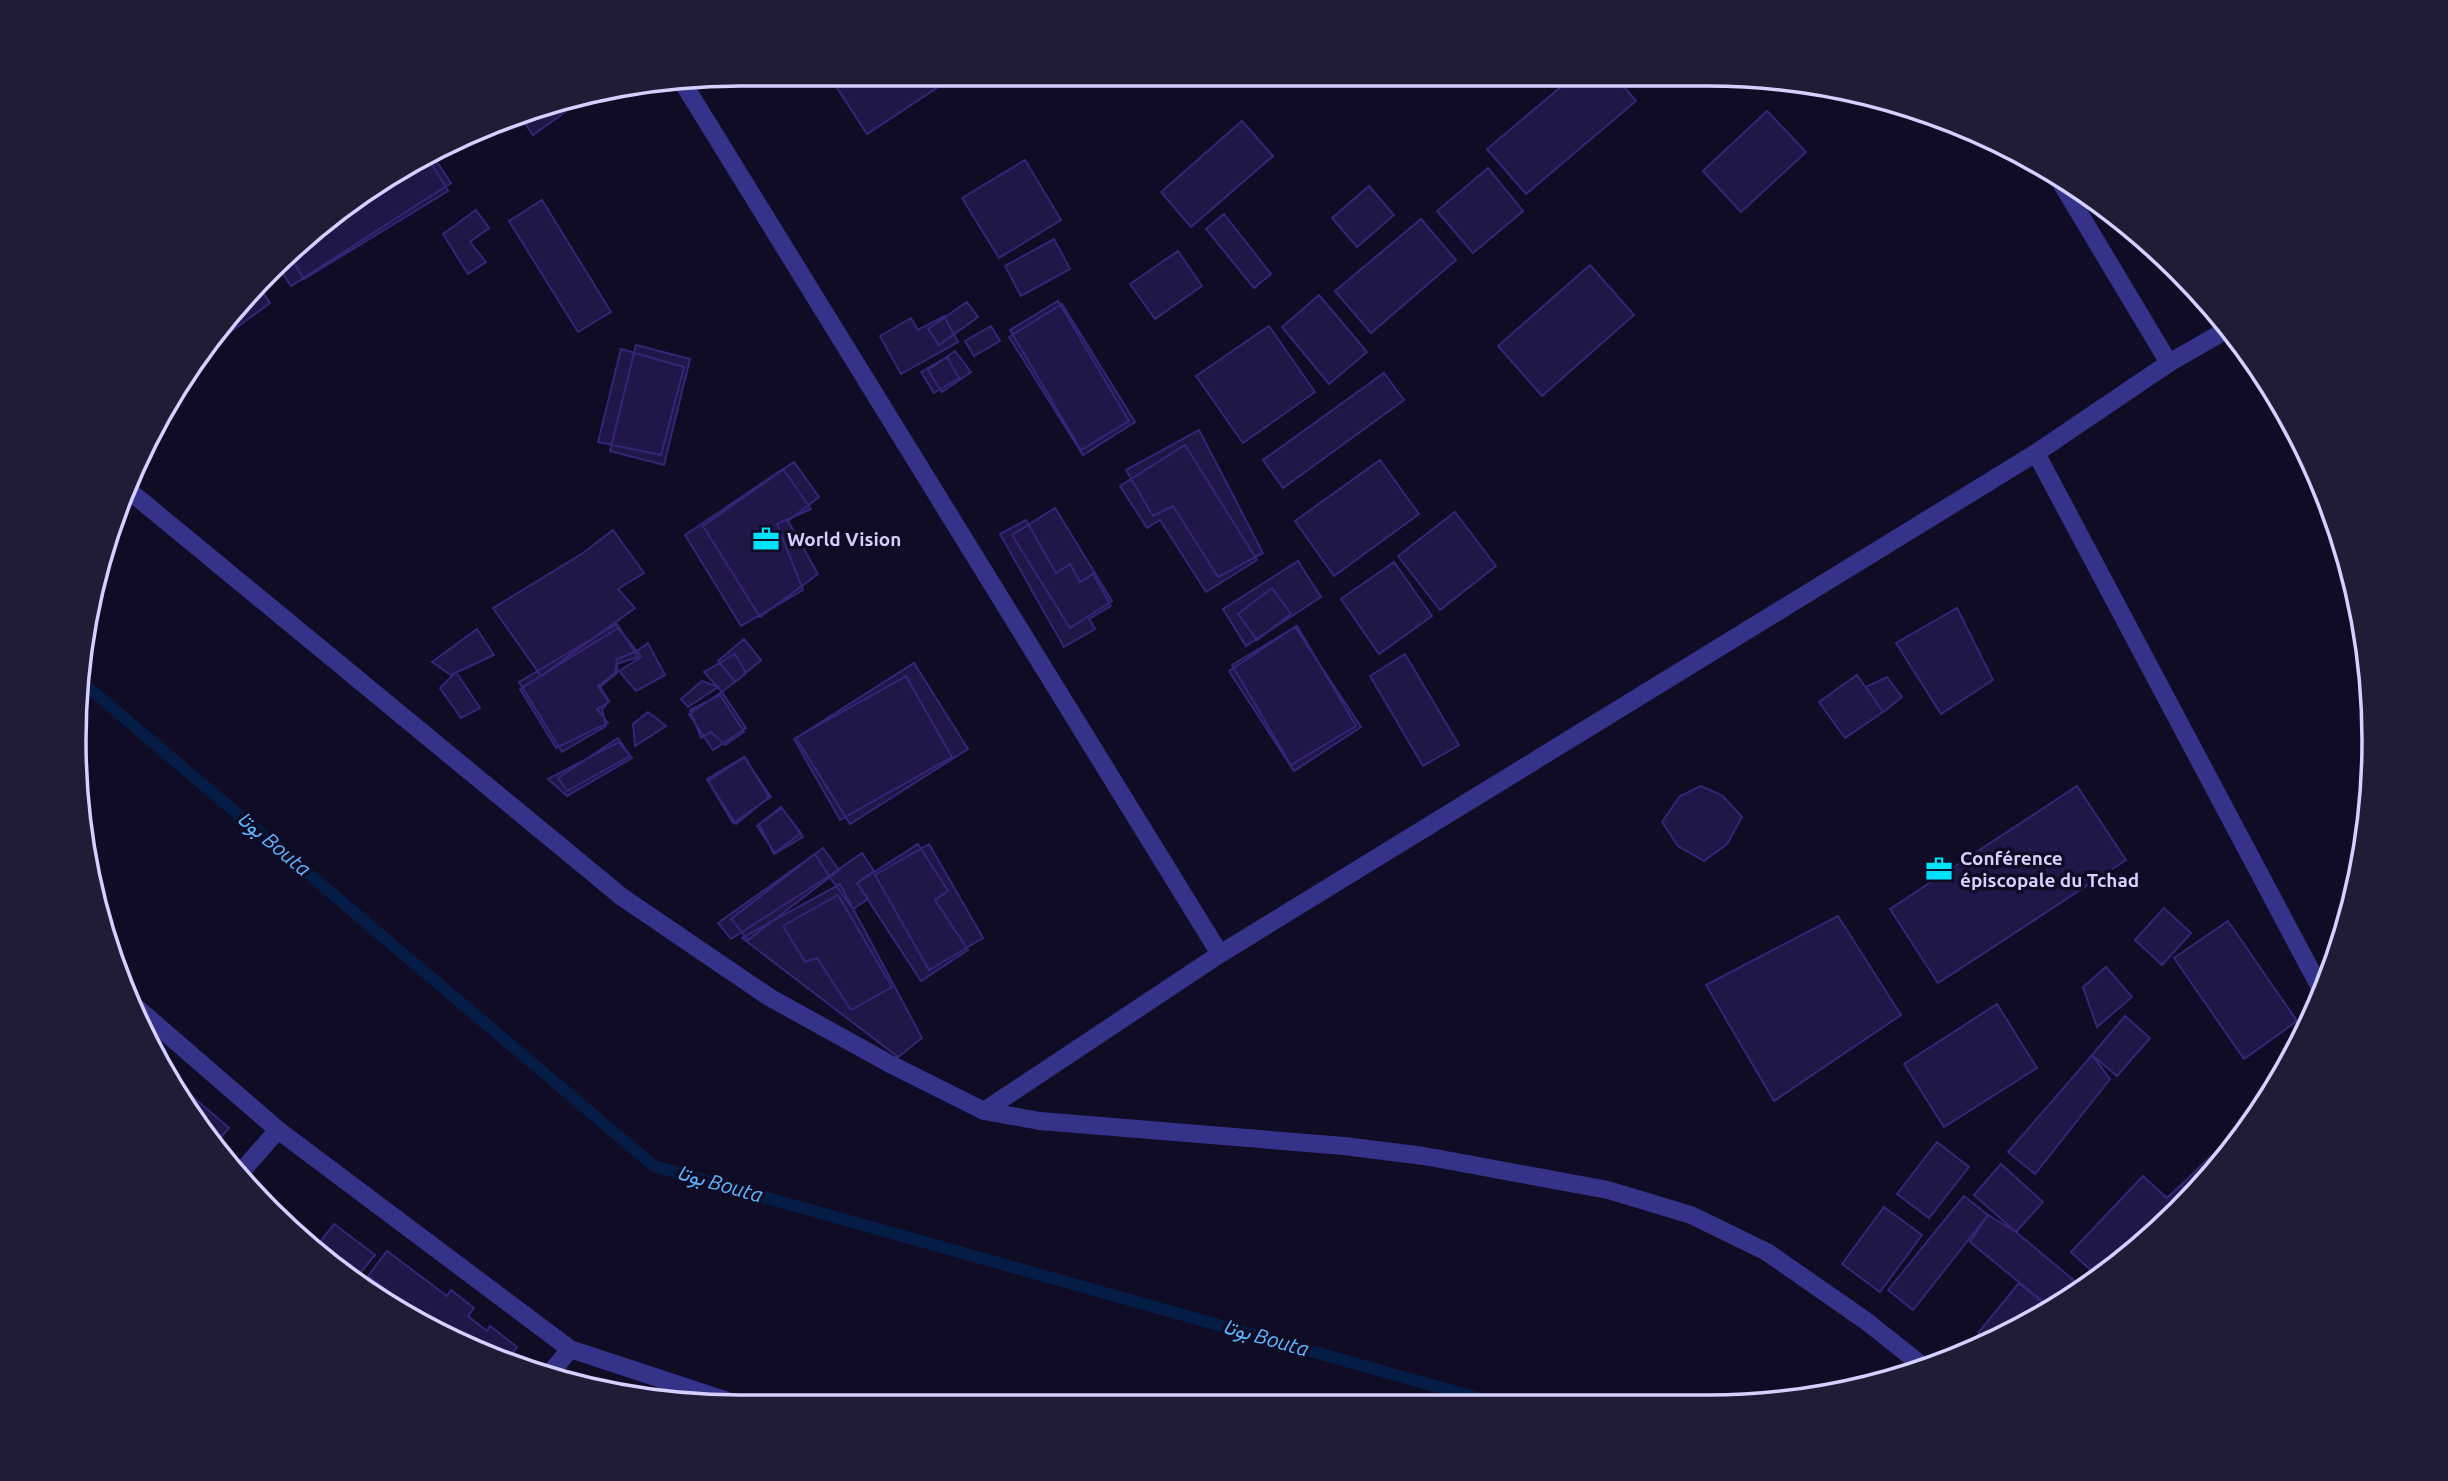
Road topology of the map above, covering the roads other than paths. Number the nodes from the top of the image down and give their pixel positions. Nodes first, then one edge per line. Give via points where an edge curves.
1 (686, 88) edge
2 (2068, 194) edge
3 (2220, 334) edge
4 (2169, 363) junction
5 (2036, 453) junction
6 (134, 495) edge
7 (1220, 954) junction
8 (2316, 980) edge
9 (147, 1017) edge
10 (984, 1111) junction
11 (278, 1130) junction
12 (245, 1168) edge
13 (570, 1349) junction
14 (1917, 1361) edge
15 (554, 1368) edge
16 (707, 1394) edge

1 - 7 street
2 - 4 street
3 - 4 street
4 - 5 street
5 - 7 street
5 - 8 street
6 - 10 street via 622,897 769,998
7 - 10 street
9 - 11 street
10 - 14 street via 1040,1121 1424,1156 1608,1190 1691,1216 1767,1252
11 - 12 street
11 - 13 street
13 - 15 street
13 - 16 street

